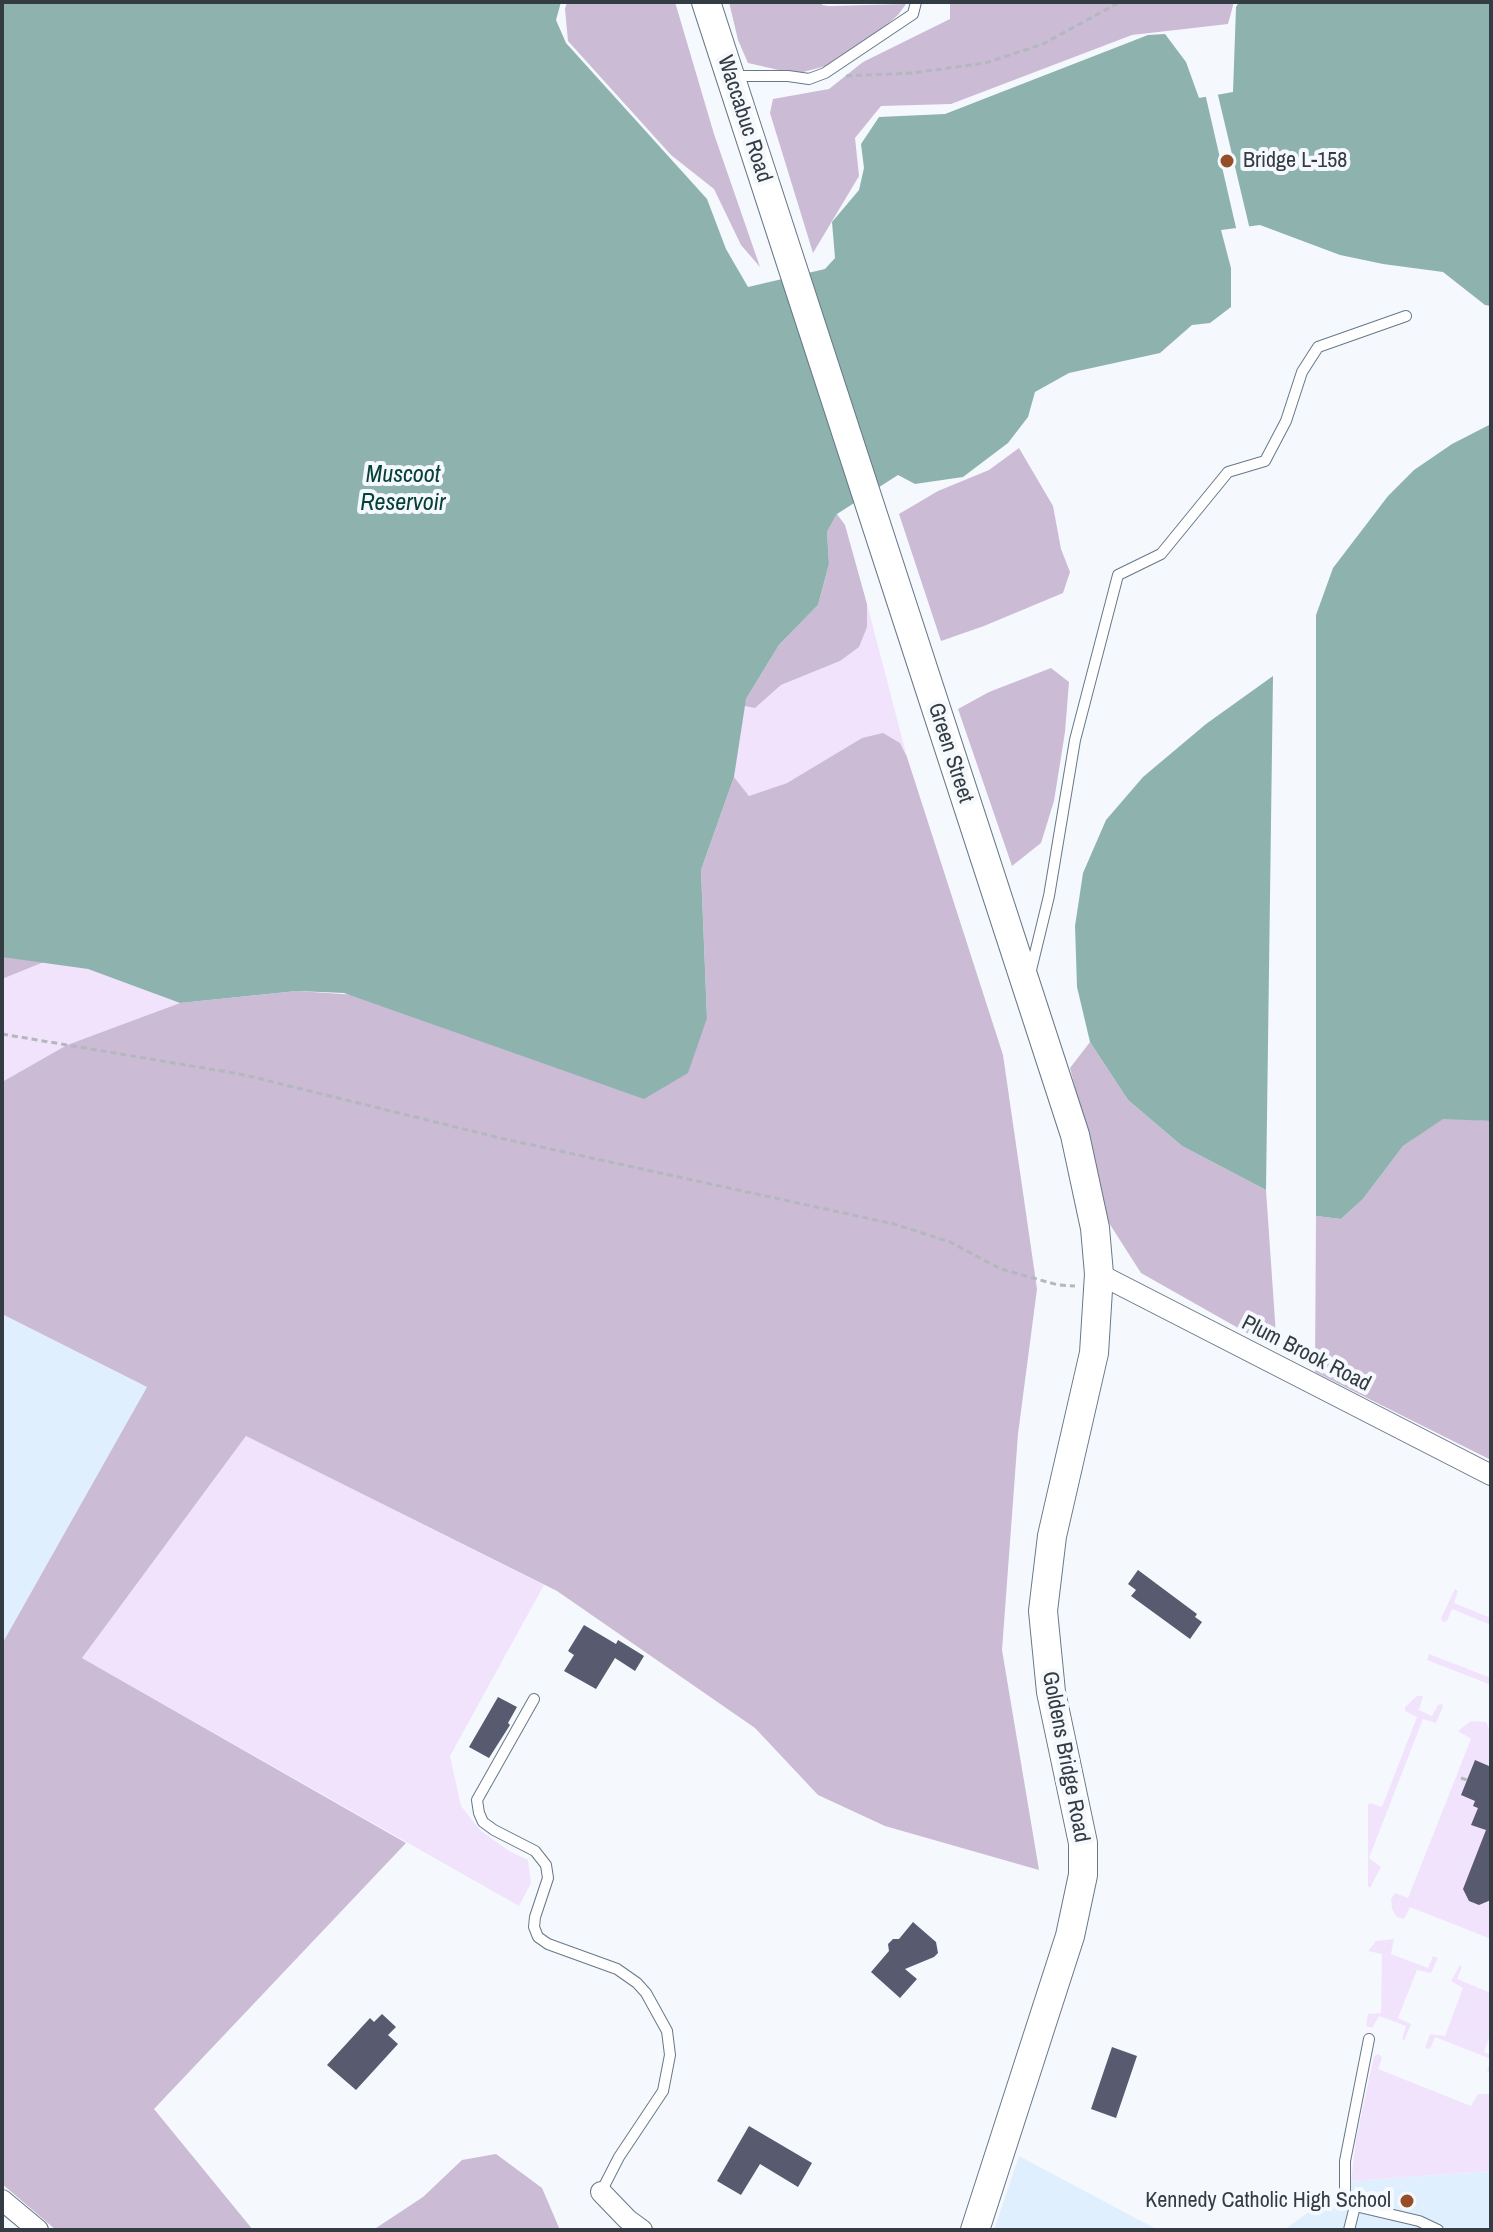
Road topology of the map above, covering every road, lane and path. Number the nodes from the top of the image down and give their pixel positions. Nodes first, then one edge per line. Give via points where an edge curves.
1 (706, 2) edge
2 (916, 2) edge
3 (1120, 2) edge
4 (730, 76) junction
5 (809, 79) junction
6 (782, 236) joint
7 (1406, 316) dead end
8 (1027, 987) junction
9 (2, 1034) edge
10 (1099, 1281) junction
11 (1491, 1475) edge
12 (534, 1699) dead end
13 (1461, 1778) dead end
14 (1467, 1780) dead end
15 (1369, 2039) dead end
16 (601, 2192) joint
17 (2, 2200) edge
18 (1355, 2206) junction
19 (38, 2230) edge
20 (642, 2230) edge
21 (975, 2230) edge
22 (1349, 2230) edge
23 (1438, 2230) edge

1 - 4 main road, Waccabuc Road
2 - 5 lane via 913,14 856,55
3 - 5 path via 1043,44 985,63
4 - 5 lane
4 - 6 main road, Waccabuc Road
6 - 8 main road, Green Street
7 - 8 lane via 1318,347 1265,461 1228,472 1161,554 1118,575 1075,740 1049,896
8 - 10 main road, Green Street via 1082,1164
9 - 10 path via 245,1075 500,1138 894,1224 950,1242 1001,1269 1058,1285
10 - 11 street, Plum Brook Road
10 - 21 main road, Goldens Bridge Road via 1091,1366 1052,1536 1043,1611 1051,1692 1083,1843 1083,1875 1070,1936
12 - 16 lane via 477,1800 479,1813 483,1822 535,1851 546,1865 548,1878 535,1917 538,1937 627,1976 646,1993 667,2031 670,2055 663,2091
13 - 14 path
15 - 18 lane via 1345,2161 1345,2198
16 - 20 street
17 - 19 street
18 - 22 lane
18 - 23 lane

